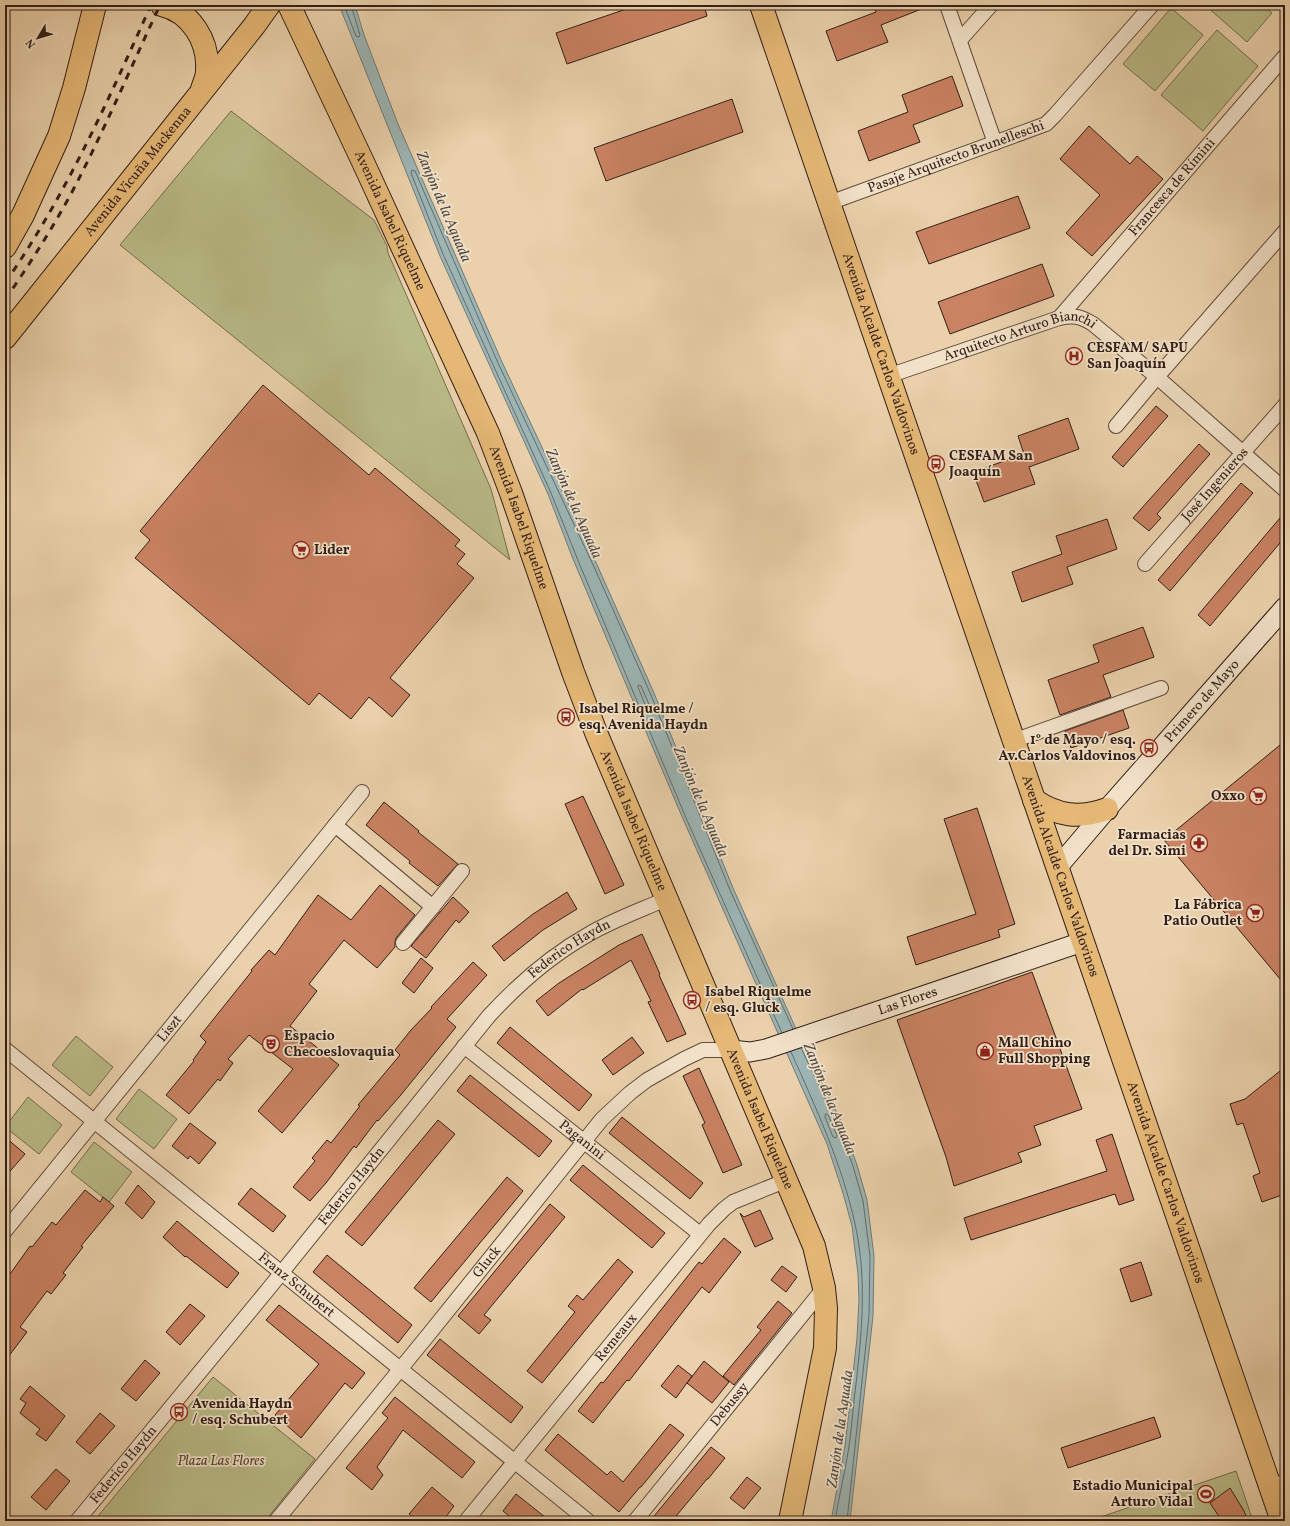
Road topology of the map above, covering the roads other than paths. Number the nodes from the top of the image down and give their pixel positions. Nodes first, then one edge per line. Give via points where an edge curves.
1 (95, 5) edge
2 (162, 5) edge
3 (269, 5) edge
4 (288, 5) edge
5 (761, 5) edge
6 (948, 5) edge
7 (991, 5) edge
8 (1152, 5) edge
9 (960, 40) junction
10 (1285, 56) edge
11 (201, 92) junction
12 (995, 143) junction
13 (829, 203) junction
14 (1285, 231) edge
15 (5, 247) edge
16 (1059, 318) junction
17 (5, 338) edge
18 (888, 376) junction
19 (1157, 377) junction
20 (1285, 405) edge
21 (1116, 426) dead end
22 (1243, 453) junction
23 (1285, 490) edge
24 (1145, 564) dead end
25 (1285, 607) edge
26 (1161, 688) dead end
27 (1013, 741) junction
28 (362, 792) dead end
29 (1034, 800) junction
30 (1107, 809) junction
31 (335, 825) junction
32 (1057, 868) junction
33 (462, 871) dead end
34 (666, 899) junction
35 (433, 907) junction
36 (1082, 942) junction
37 (403, 943) dead end
38 (464, 1046) junction
39 (5, 1049) edge
40 (731, 1050) junction
41 (94, 1122) junction
42 (584, 1141) junction
43 (786, 1180) junction
44 (5, 1231) edge
45 (700, 1234) junction
46 (280, 1273) junction
47 (824, 1288) junction
48 (400, 1370) junction
49 (514, 1462) junction
50 (1277, 1484) edge
51 (77, 1521) edge
52 (276, 1521) edge
53 (466, 1521) edge
54 (588, 1521) edge
55 (635, 1521) edge
56 (790, 1521) edge
57 (1282, 1521) edge

1 - 15 main road via 78,75 59,136 23,215
2 - 11 main road via 186,17 201,37 207,73
3 - 11 main road, Avenida Vicuña Mackenna
4 - 34 main road, Avenida Isabel Riquelme via 488,433 597,735
5 - 13 main road, Avenida Alcalde Carlos Valdovinos
6 - 9 street
7 - 9 street
8 - 12 street, Pasaje Arquitecto Brunelleschi via 1051,120 1040,128
9 - 12 street
10 - 16 street, Francesca de Rímini
11 - 17 main road, Avenida Vicuña Mackenna
12 - 13 street, Pasaje Arquitecto Brunelleschi
13 - 18 main road, Avenida Alcalde Carlos Valdovinos
14 - 19 street
16 - 18 street, Arquitecto Arturo Bianchi
16 - 19 street, Arquitecto Arturo Bianchi via 1081,317 1093,324
18 - 27 main road, Avenida Alcalde Carlos Valdovinos
19 - 21 street
19 - 22 street, Arquitecto Arturo Bianchi
20 - 22 street, José Ingenieros
22 - 23 street, Arquitecto Arturo Bianchi
22 - 24 street, José Ingenieros
25 - 30 street, Primero de Mayo
26 - 27 street
27 - 29 main road, Avenida Alcalde Carlos Valdovinos
28 - 31 street, Liszt
29 - 30 main road via 1054,811 1066,814 1088,814
29 - 32 main road, Avenida Alcalde Carlos Valdovinos
30 - 32 street, Primero de Mayo
31 - 35 street
31 - 41 street, Liszt
32 - 36 main road, Avenida Alcalde Carlos Valdovinos
33 - 35 street
34 - 38 street, Federico Haydn via 590,934 546,962 506,998
34 - 40 main road, Avenida Isabel Riquelme
35 - 37 street
36 - 40 street, Las Flores via 766,1049 750,1052
36 - 50 main road, Avenida Alcalde Carlos Valdovinos
38 - 42 street, Paganini
38 - 46 street, Federico Haydn
39 - 41 street, Franz Schubert
40 - 42 street, Gluck via 703,1050 658,1073 616,1105
40 - 43 main road, Avenida Isabel Riquelme
41 - 44 street, Liszt
41 - 46 street, Franz Schubert
42 - 45 street, Paganini
42 - 48 street, Gluck
43 - 45 street, Remeaux via 733,1202
43 - 47 main road, Avenida Isabel Riquelme via 814,1246
45 - 49 street, Remeaux
46 - 48 street, Franz Schubert
46 - 51 street, Federico Haydn
47 - 55 street, Debussy
47 - 56 main road, Avenida Isabel Riquelme via 825,1348
48 - 49 street, Franz Schubert
48 - 52 street, Gluck
49 - 53 street, Remeaux
49 - 54 street, Franz Schubert
50 - 57 main road, Avenida Alcalde Carlos Valdovinos

